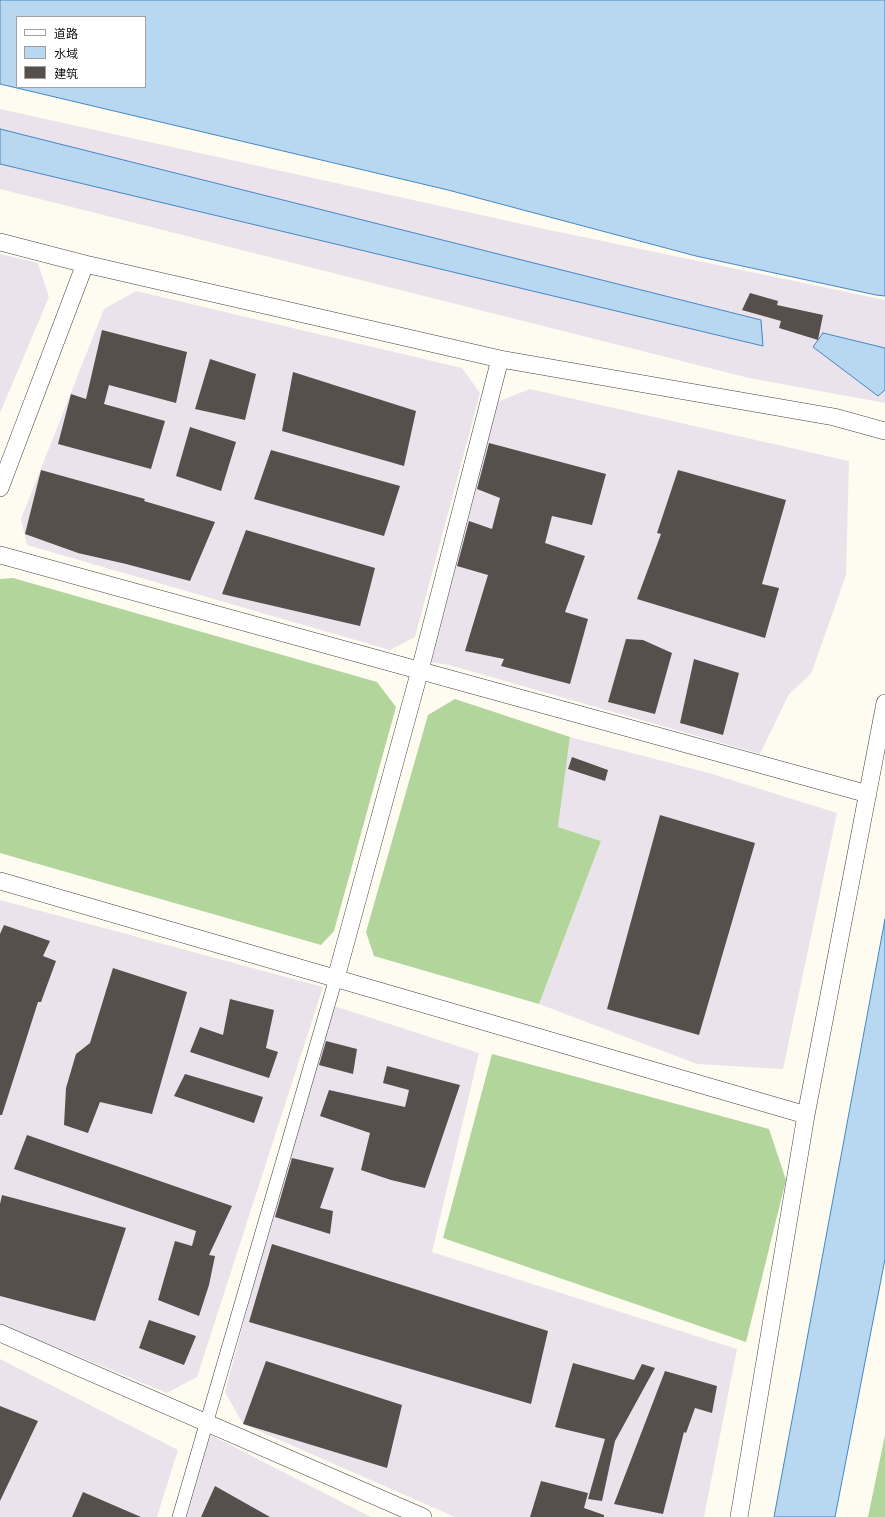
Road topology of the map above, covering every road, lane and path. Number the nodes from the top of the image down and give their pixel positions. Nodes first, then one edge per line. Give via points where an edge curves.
1 (0, 242) edge
2 (85, 264) junction
3 (500, 359) junction
4 (885, 432) edge
5 (0, 488) edge
6 (0, 555) edge
7 (420, 670) junction
8 (885, 703) edge
9 (868, 794) junction
10 (0, 881) edge
11 (336, 978) junction
12 (806, 1116) junction
13 (0, 1333) edge
14 (206, 1422) junction
15 (179, 1517) edge
16 (423, 1517) edge
17 (739, 1517) edge

1 - 2 street
2 - 3 street
2 - 5 street
3 - 4 street via 834,417
3 - 7 street
6 - 7 street
7 - 9 street
7 - 11 street
8 - 9 street
9 - 12 street
10 - 11 street
11 - 12 street
11 - 14 street
12 - 17 street
13 - 14 street
14 - 15 street
14 - 16 street

